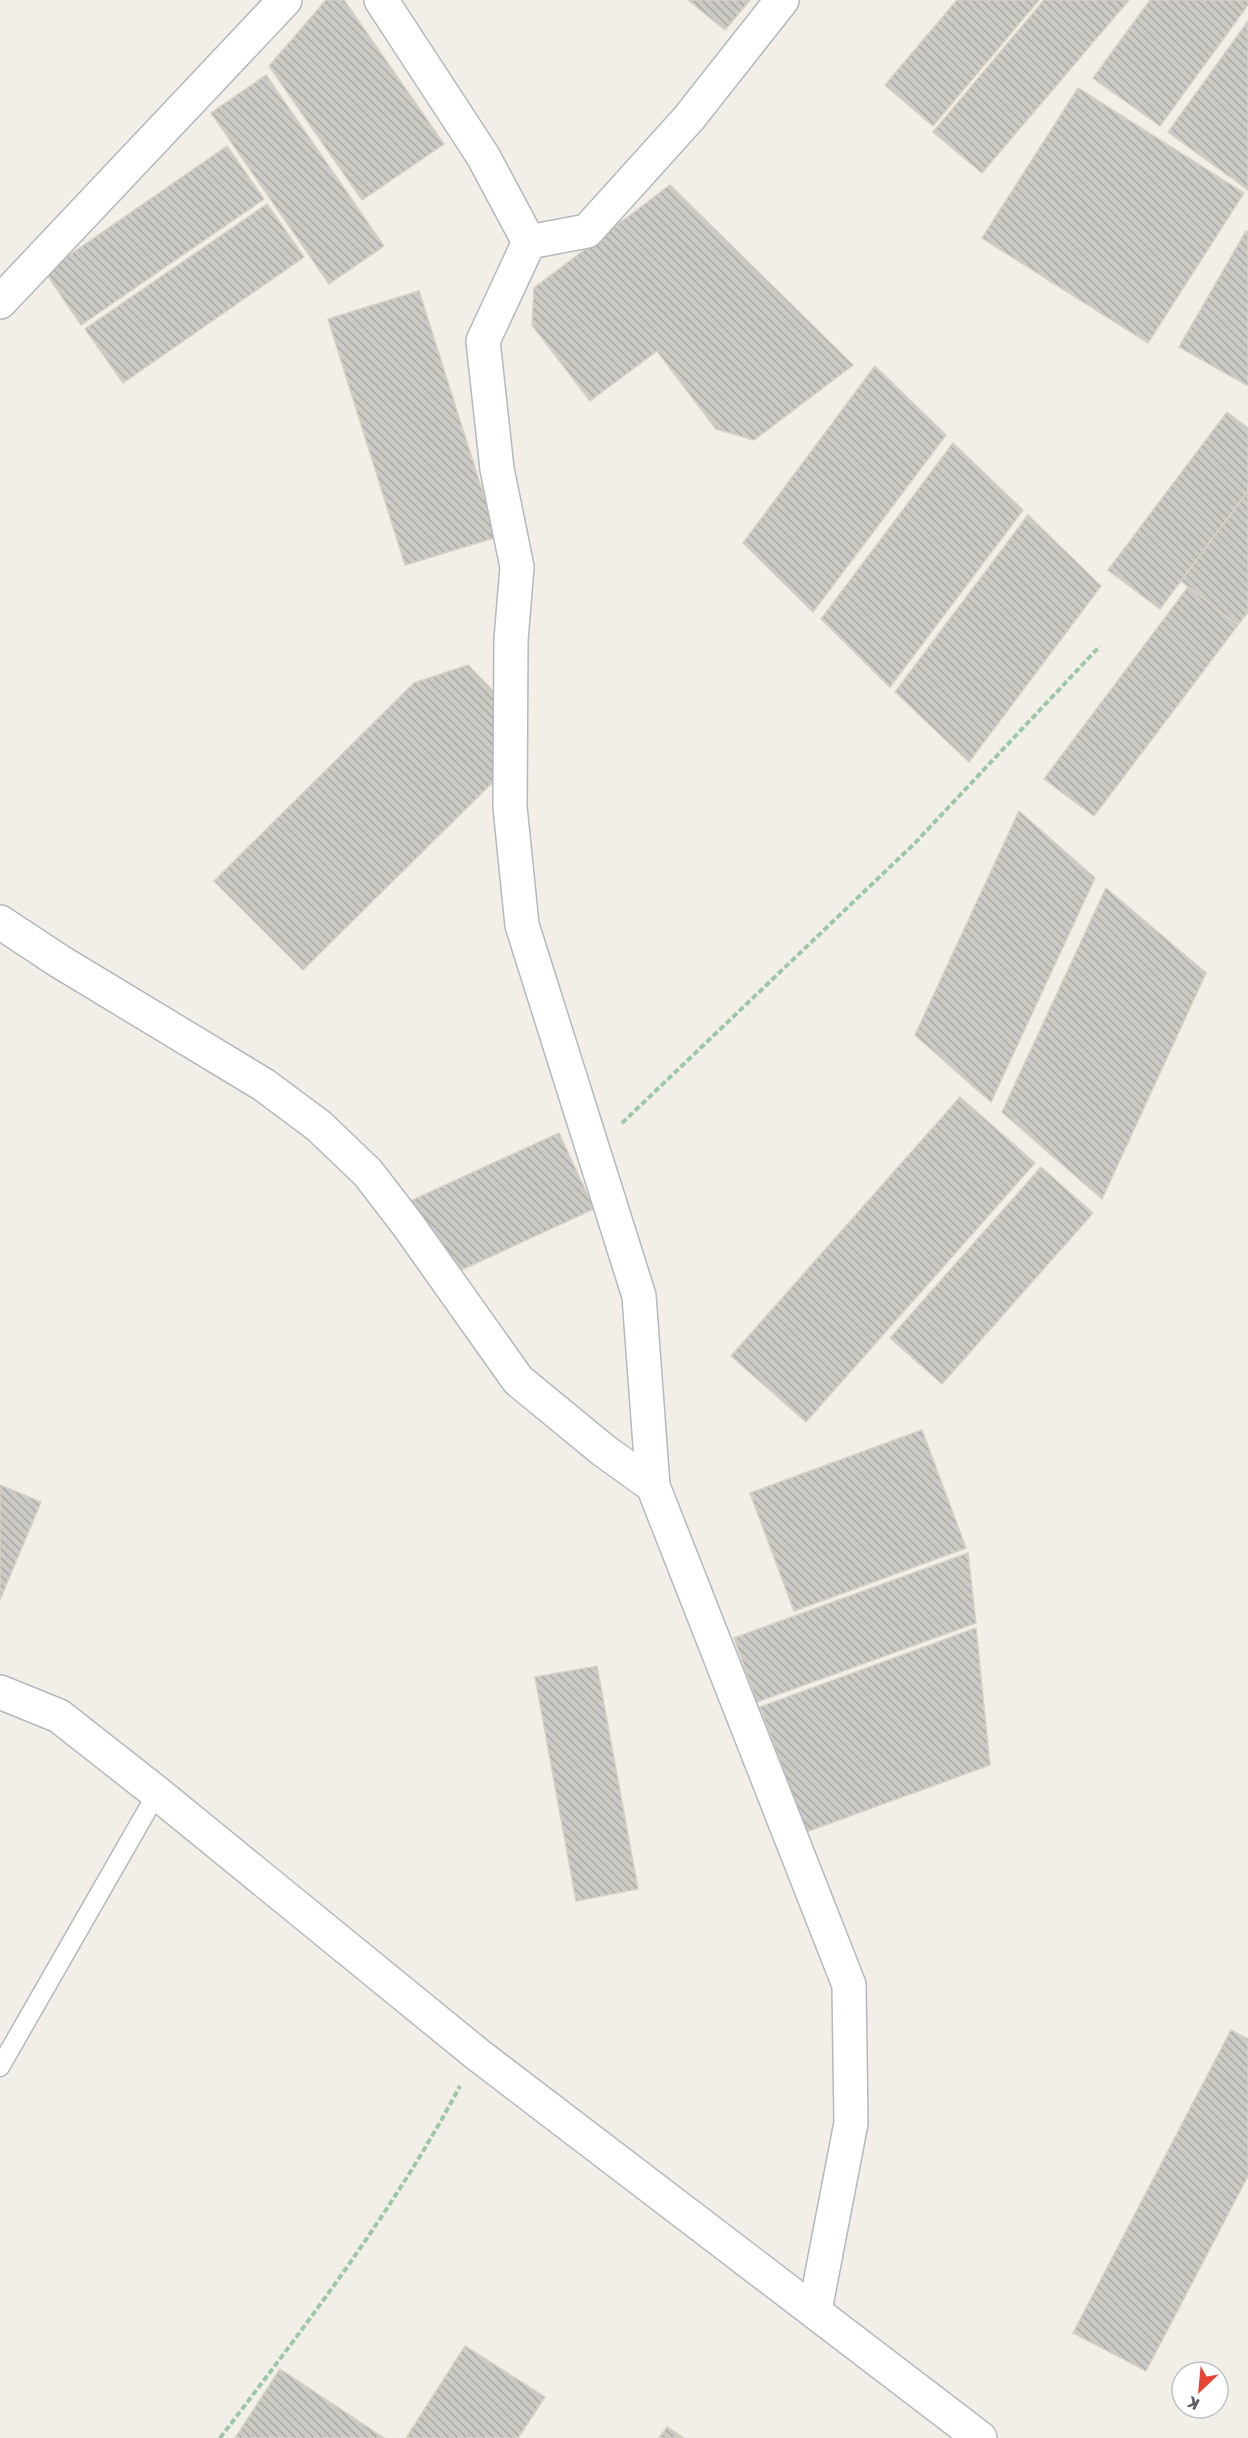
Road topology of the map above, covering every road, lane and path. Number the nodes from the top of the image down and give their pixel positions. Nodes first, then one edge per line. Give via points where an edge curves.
1 (285, 0) edge
2 (381, 0) edge
3 (782, 0) edge
4 (529, 242) junction
5 (0, 302) edge
6 (1100, 646) dead end
7 (0, 922) edge
8 (593, 1151) junction
9 (653, 1486) junction
10 (0, 1692) edge
11 (157, 1793) junction
12 (477, 2054) junction
13 (0, 2067) edge
14 (815, 2310) junction
15 (220, 2438) edge
16 (980, 2438) edge

1 - 5 street
2 - 4 street via 483,156
3 - 4 street via 689,118 587,231
4 - 8 street via 483,341 497,470 517,567 511,640 510,807 522,925
6 - 8 path via 914,844
7 - 9 street via 264,1085 319,1126 375,1182 518,1380
8 - 9 street via 639,1296
9 - 14 street via 849,1984 851,2123
10 - 11 street via 59,1716
11 - 12 street
11 - 13 lane
12 - 14 street
12 - 15 path via 393,2201 316,2312
14 - 16 street

